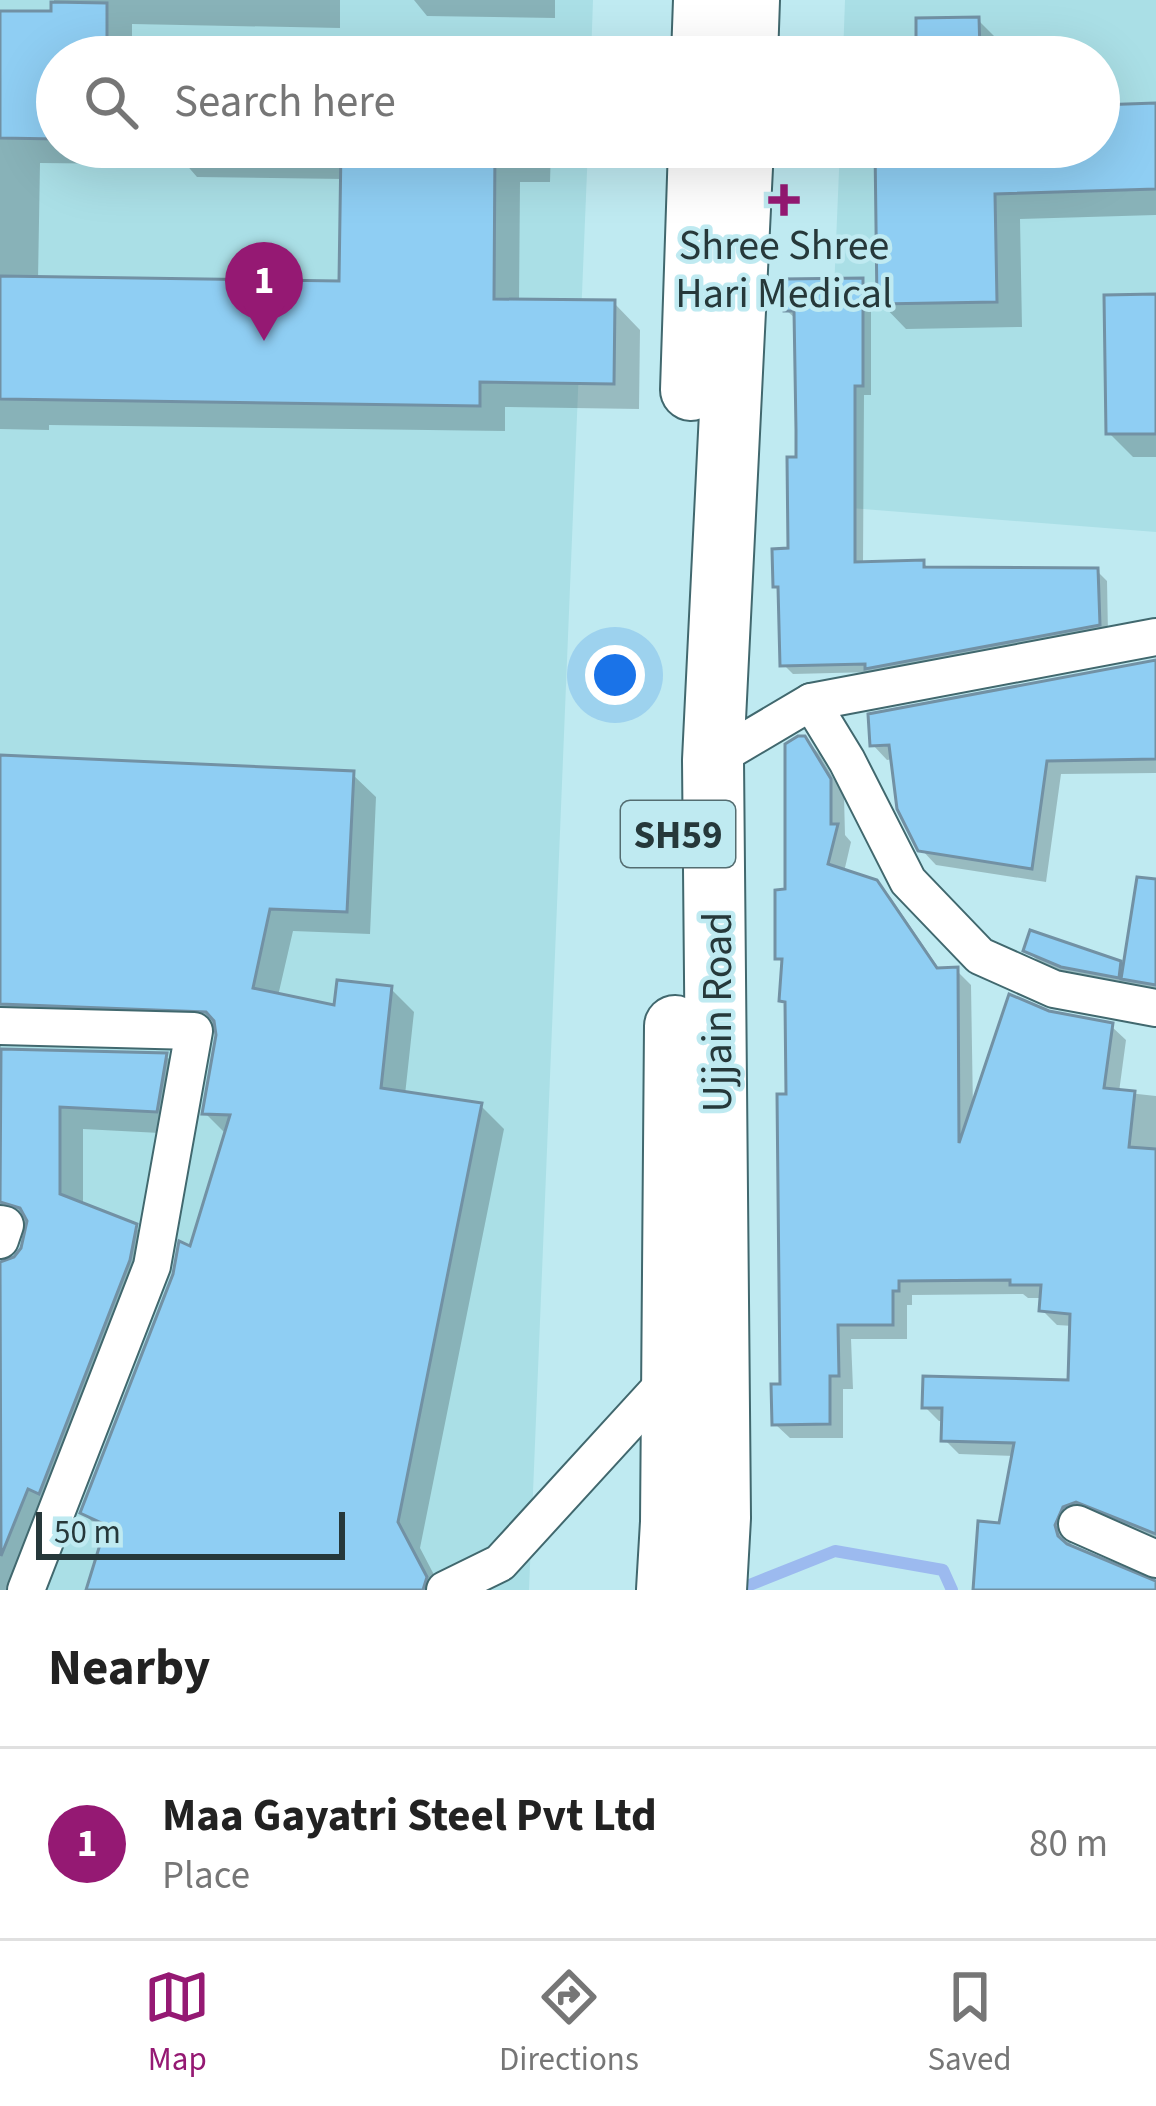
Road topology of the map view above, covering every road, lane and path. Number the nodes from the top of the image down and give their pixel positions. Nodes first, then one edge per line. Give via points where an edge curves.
1 (704, 0) edge
2 (749, 0) edge
3 (703, 36) edge
4 (748, 36) edge
5 (698, 168) edge
6 (741, 168) edge
7 (1156, 637) edge
8 (811, 702) junction
9 (713, 760) junction
10 (1156, 1008) edge
11 (0, 1026) edge
12 (0, 1224) edge
13 (0, 1240) edge
14 (672, 1383) junction
15 (696, 1520) junction
16 (1077, 1524) dead end
17 (1156, 1558) edge
18 (26, 1590) edge
19 (445, 1590) edge
20 (667, 1590) edge
21 (716, 1590) edge

1 - 3 main road
2 - 4 main road
5 - 14 main road, Ujjain Road / SH59 via 676,871
6 - 9 main road, Ujjain Road / SH59
7 - 8 street
8 - 9 street
8 - 10 street via 908,880 980,956 1054,989
9 - 15 main road, Ujjain Road / SH59
11 - 18 street via 194,1031 152,1266
12 - 13 street
14 - 15 main road, Ujjain Road / SH59
14 - 19 street via 500,1563
15 - 20 main road, Ujjain Road / SH59
15 - 21 main road, Ujjain Road / SH59
16 - 17 street

